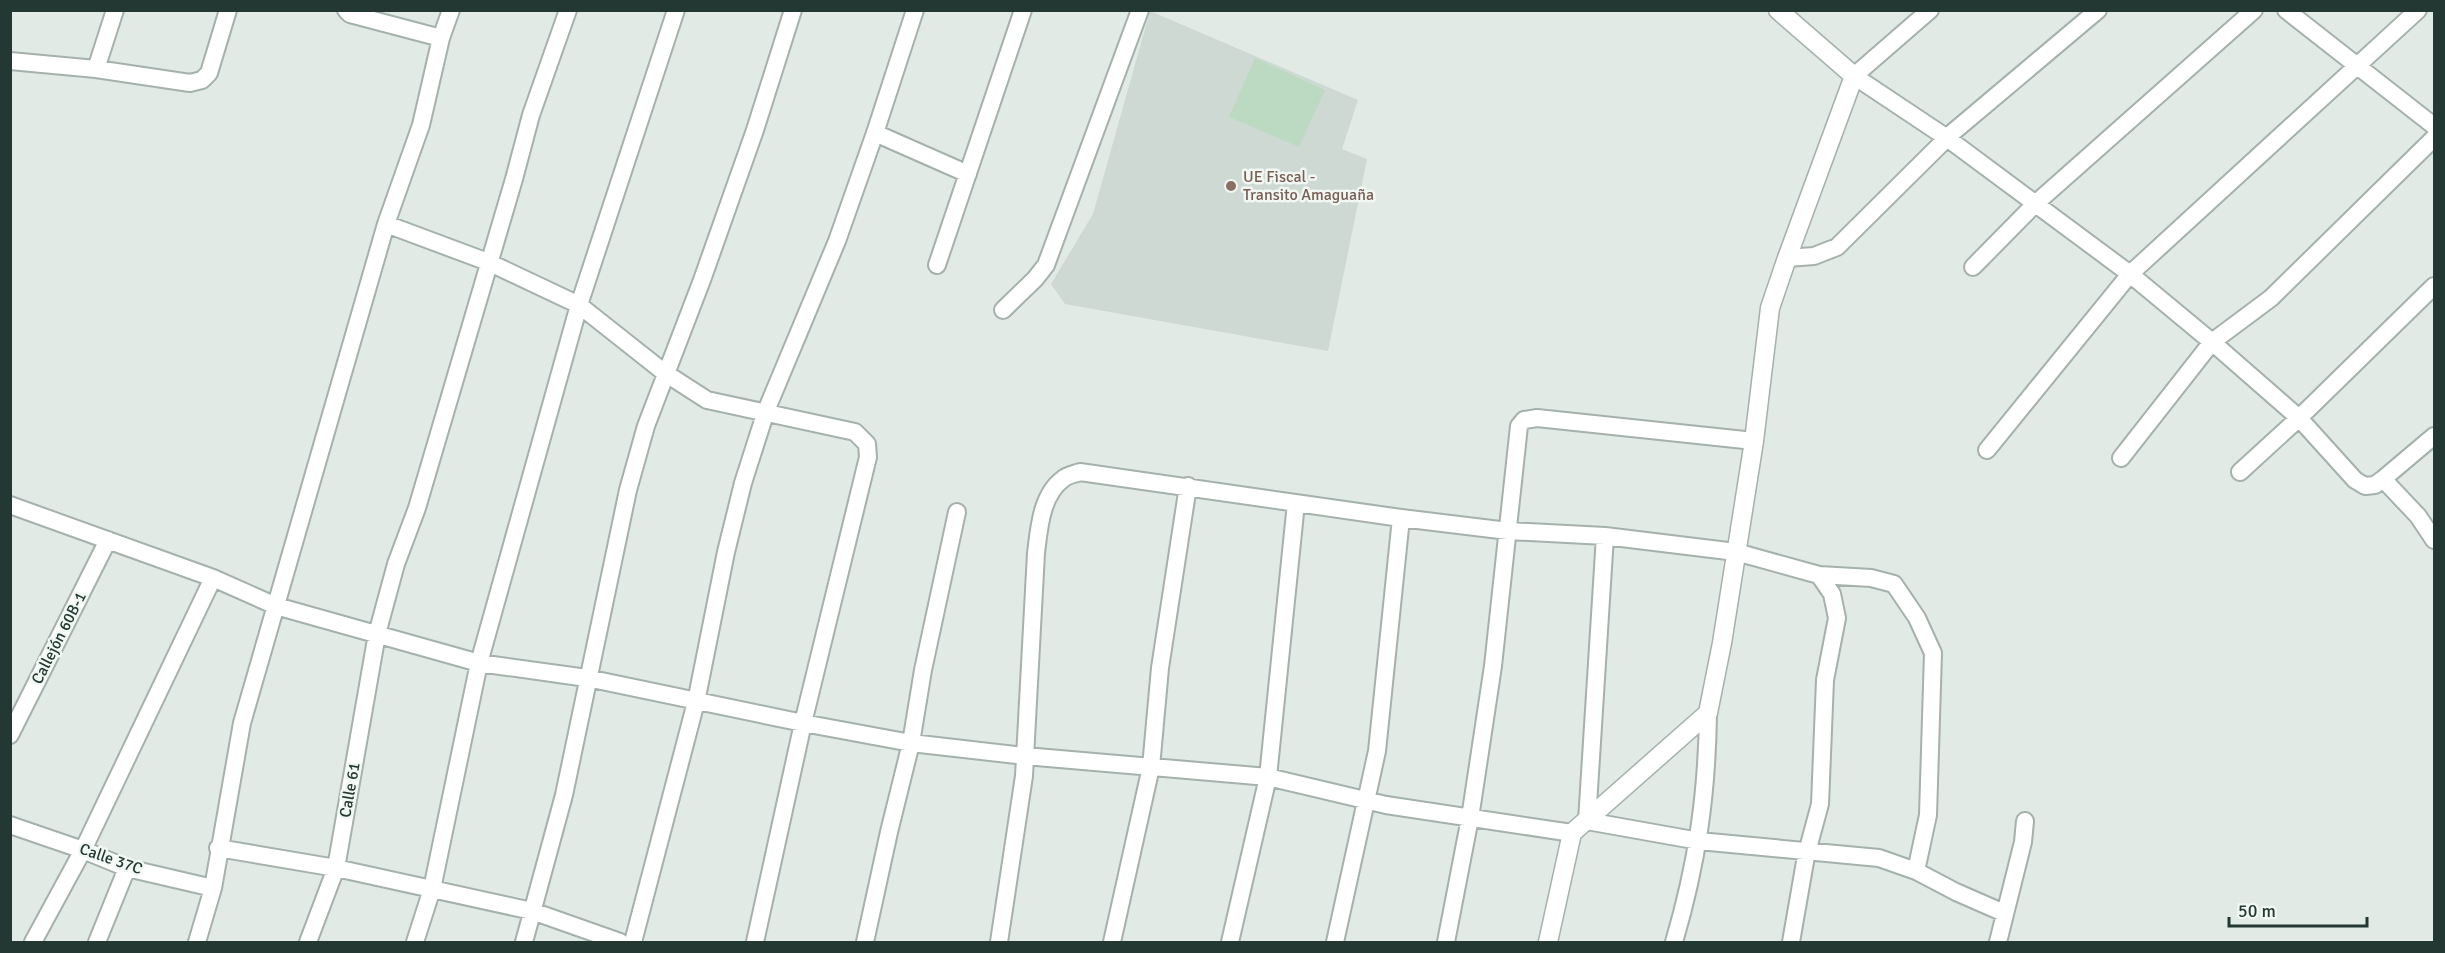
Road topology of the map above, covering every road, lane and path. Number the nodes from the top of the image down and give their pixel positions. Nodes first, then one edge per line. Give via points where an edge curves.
1 (115, 10) edge
2 (228, 10) edge
3 (346, 10) edge
4 (451, 10) edge
5 (568, 10) edge
6 (676, 10) edge
7 (793, 10) edge
8 (915, 10) edge
9 (1023, 10) edge
10 (1140, 10) edge
11 (1778, 10) edge
12 (1930, 10) edge
13 (2097, 10) edge
14 (2254, 10) edge
15 (2286, 10) edge
16 (2418, 10) edge
17 (441, 38) junction
18 (10, 61) edge
19 (2357, 66) junction
20 (96, 69) junction
21 (1854, 76) junction
22 (2434, 126) edge
23 (875, 133) junction
24 (1947, 138) junction
25 (2434, 138) edge
26 (968, 174) junction
27 (2035, 204) junction
28 (386, 224) junction
29 (1787, 258) junction
30 (488, 262) junction
31 (937, 265) dead end
32 (1973, 267) dead end
33 (2130, 274) junction
34 (2434, 286) edge
35 (579, 305) junction
36 (1003, 310) dead end
37 (2212, 342) junction
38 (665, 373) junction
39 (766, 411) junction
40 (2299, 418) junction
41 (2434, 436) edge
42 (1754, 441) junction
43 (1987, 450) dead end
44 (2121, 458) dead end
45 (2240, 472) dead end
46 (2383, 480) junction
47 (1188, 486) junction
48 (1296, 503) junction
49 (10, 505) edge
50 (957, 512) dead end
51 (1401, 518) junction
52 (1509, 531) junction
53 (1605, 536) junction
54 (108, 540) junction
55 (2434, 540) edge
56 (1736, 552) junction
57 (1819, 575) junction
58 (213, 578) junction
59 (276, 606) junction
60 (378, 634) junction
61 (479, 663) junction
62 (587, 678) junction
63 (696, 702) junction
64 (1708, 713) junction
65 (803, 723) junction
66 (10, 735) edge
67 (911, 743) junction
68 (1025, 756) junction
69 (1151, 768) junction
70 (1268, 777) junction
71 (1366, 801) junction
72 (1470, 818) junction
73 (1587, 821) junction
74 (2025, 821) dead end
75 (10, 825) edge
76 (1572, 833) junction
77 (1699, 840) junction
78 (219, 848) junction
79 (1808, 849) junction
80 (83, 850) junction
81 (127, 868) junction
82 (336, 868) junction
83 (1916, 871) junction
84 (213, 888) junction
85 (432, 889) junction
86 (532, 910) junction
87 (2004, 913) junction
88 (598, 938) edge
89 (33, 942) edge
90 (97, 942) edge
91 (197, 942) edge
92 (308, 942) edge
93 (415, 942) edge
94 (524, 942) edge
95 (620, 942) edge
96 (633, 942) edge
97 (754, 942) edge
98 (865, 942) edge
99 (999, 942) edge
100 (1112, 942) edge
101 (1230, 942) edge
102 (1335, 942) edge
103 (1446, 942) edge
104 (1548, 942) edge
105 (1674, 942) edge
106 (1791, 942) edge
107 (1998, 942) edge

1 - 20 street
2 - 20 street via 209,73 202,80 190,83
3 - 17 street
4 - 17 street
5 - 30 street, Calle 61 via 531,115
6 - 35 street
7 - 38 street via 755,130
8 - 23 street
9 - 26 street
10 - 36 street via 1046,265
11 - 21 street
12 - 21 street
13 - 24 street
14 - 27 street
15 - 19 street
16 - 19 street
17 - 28 street via 421,125
18 - 20 street
19 - 22 street
19 - 33 street
21 - 24 street
21 - 29 street
23 - 26 street
23 - 39 street via 837,241
24 - 27 street
24 - 29 street via 1837,247 1814,256
25 - 37 street via 2271,298
26 - 31 street
27 - 32 street
27 - 33 street
28 - 30 street
28 - 59 street
29 - 42 street via 1770,309
30 - 35 street
30 - 60 street, Calle 61
33 - 37 street
33 - 43 street
34 - 40 street
35 - 38 street
35 - 61 street
37 - 40 street
37 - 44 street
38 - 39 street via 707,400
38 - 62 street via 628,490
39 - 63 street via 726,552
39 - 65 street via 855,432 867,444 868,457
40 - 45 street
40 - 46 street via 2355,480 2365,486
41 - 46 street
42 - 52 street via 1537,418 1524,420 1519,426
42 - 56 street
46 - 55 street via 2418,516
47 - 48 street
47 - 68 street via 1080,472 1064,478 1054,488 1040,518 1036,553
47 - 69 street via 1160,668
48 - 51 street
48 - 70 street
49 - 54 street
50 - 67 street
51 - 52 street
51 - 71 street via 1377,751
52 - 53 street
52 - 72 street
53 - 56 street
53 - 73 street
54 - 58 street
54 - 66 street, Callejón 60B-1
56 - 57 street
56 - 64 street
57 - 79 street via 1832,594 1837,618 1825,680 1820,804
57 - 83 street via 1871,578 1894,584 1917,618 1933,653 1928,815
58 - 59 street
58 - 80 street
59 - 60 street
59 - 78 street via 242,723
60 - 61 street
60 - 82 street, Calle 61
61 - 62 street
61 - 85 street
62 - 63 street
62 - 86 street via 564,795
63 - 65 street
63 - 96 street
64 - 73 street
64 - 77 street via 1708,770
65 - 67 street
65 - 97 street
67 - 68 street
67 - 98 street
68 - 69 street
68 - 99 street
69 - 70 street
69 - 100 street
70 - 71 street
70 - 101 street
71 - 72 street
71 - 102 street
72 - 76 street
72 - 103 street
73 - 76 street
73 - 77 street
74 - 87 street
75 - 80 street, Calle 37C
76 - 104 street
77 - 79 street
77 - 105 street
78 - 82 street
78 - 84 street
79 - 83 street via 1879,858
79 - 106 street
80 - 81 street, Calle 37C
80 - 89 street
81 - 84 street, Calle 37C
81 - 90 street
82 - 85 street
82 - 92 street, Calle 61
83 - 87 street
84 - 91 street
85 - 86 street
85 - 93 street
86 - 88 street
86 - 94 street
87 - 107 street
88 - 95 street

